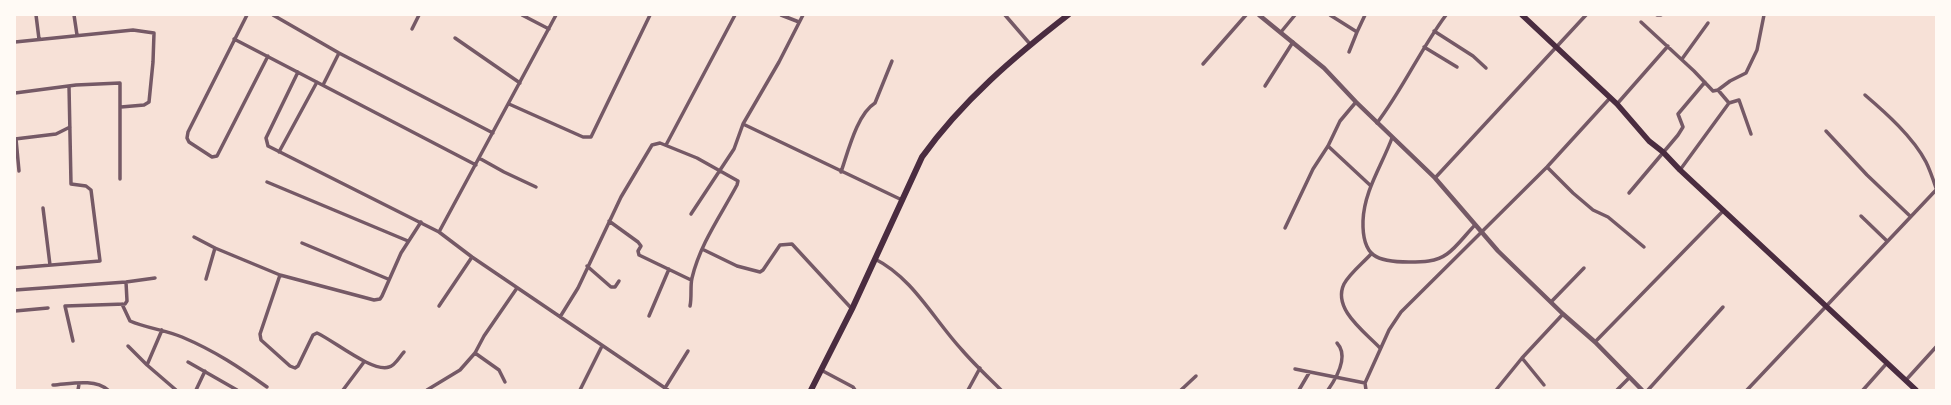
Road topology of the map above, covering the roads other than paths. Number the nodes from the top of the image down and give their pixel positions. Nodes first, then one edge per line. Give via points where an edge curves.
1 (36, 15) edge
2 (74, 15) edge
3 (247, 15) edge
4 (273, 15) edge
5 (419, 15) edge
6 (522, 15) edge
7 (556, 15) edge
8 (650, 15) edge
9 (735, 15) edge
10 (781, 15) edge
11 (803, 15) edge
12 (1004, 15) edge
13 (1068, 15) edge
14 (1246, 15) edge
15 (1259, 15) edge
16 (1295, 15) edge
17 (1330, 15) edge
18 (1365, 15) edge
19 (1446, 15) edge
20 (1522, 15) edge
21 (1586, 15) edge
22 (1657, 15) edge
23 (1661, 15) edge
24 (1764, 15) edge
25 (798, 22) junction
26 (1641, 22) dead end
27 (1708, 24) dead end
28 (412, 29) dead end
29 (549, 29) junction
30 (1434, 31) junction
31 (1281, 32) junction
32 (1357, 32) junction
33 (77, 35) junction
34 (455, 38) dead end
35 (39, 39) junction
36 (234, 39) junction
37 (15, 42) edge
38 (1293, 42) junction
39 (1030, 44) junction
40 (1668, 46) junction
41 (1424, 47) junction
42 (1557, 48) junction
43 (1349, 52) dead end
44 (339, 53) junction
45 (268, 56) junction
46 (1682, 59) junction
47 (892, 61) dead end
48 (1203, 64) dead end
49 (1458, 67) dead end
50 (1486, 68) dead end
51 (298, 72) junction
52 (317, 82) junction
53 (520, 82) junction
54 (1705, 82) junction
55 (324, 85) junction
56 (69, 86) junction
57 (1265, 86) dead end
58 (1718, 90) junction
59 (15, 93) edge
60 (1865, 95) dead end
61 (1610, 98) junction
62 (1356, 102) junction
63 (1729, 103) junction
64 (509, 104) junction
65 (1617, 104) junction
66 (121, 107) junction
67 (1377, 123) junction
68 (743, 124) junction
69 (70, 127) junction
70 (1826, 131) dead end
71 (493, 133) junction
72 (1751, 134) dead end
73 (1392, 138) junction
74 (15, 139) edge
75 (666, 145) junction
76 (1328, 146) junction
77 (279, 152) junction
78 (1663, 152) junction
79 (479, 158) junction
80 (476, 165) junction
81 (1547, 167) junction
82 (722, 170) junction
83 (1680, 170) junction
84 (19, 171) dead end
85 (841, 172) junction
86 (1435, 178) junction
87 (120, 179) dead end
88 (268, 182) dead end
89 (1371, 186) junction
90 (536, 187) dead end
91 (1936, 189) edge
92 (1629, 193) dead end
93 (902, 200) junction
94 (43, 208) dead end
95 (1724, 210) junction
96 (691, 214) dead end
97 (1861, 216) dead end
98 (1910, 216) junction
99 (609, 221) junction
100 (421, 222) junction
101 (1475, 225) junction
102 (1285, 228) dead end
103 (439, 232) junction
104 (1480, 232) junction
105 (194, 237) dead end
106 (408, 241) junction
107 (1887, 241) junction
108 (302, 243) dead end
109 (1644, 247) dead end
110 (215, 248) junction
111 (702, 249) junction
112 (1371, 254) junction
113 (472, 257) junction
114 (875, 259) junction
115 (50, 266) junction
116 (587, 266) junction
117 (15, 268) edge
118 (1584, 268) dead end
119 (669, 269) junction
120 (280, 275) junction
121 (154, 278) dead end
122 (206, 279) dead end
123 (388, 279) junction
124 (691, 280) junction
125 (619, 281) dead end
126 (126, 282) junction
127 (517, 288) junction
128 (15, 290) edge
129 (1551, 302) junction
130 (122, 304) junction
131 (439, 306) dead end
132 (690, 306) dead end
133 (1826, 306) junction
134 (1723, 307) dead end
135 (48, 308) dead end
136 (852, 309) junction
137 (15, 311) edge
138 (1563, 314) junction
139 (649, 316) dead end
140 (560, 317) junction
141 (162, 330) junction
142 (73, 341) dead end
143 (1595, 342) junction
144 (1337, 343) dead end
145 (128, 346) dead end
146 (602, 346) junction
147 (1936, 347) edge
148 (1380, 348) junction
149 (404, 352) dead end
150 (475, 352) junction
151 (688, 352) dead end
152 (1522, 358) junction
153 (188, 362) dead end
154 (364, 362) junction
155 (1887, 363) junction
156 (147, 365) junction
157 (980, 368) junction
158 (205, 370) junction
159 (821, 370) junction
160 (1296, 370) dead end
161 (1309, 373) junction
162 (1196, 376) dead end
163 (1337, 377) junction
164 (1630, 378) junction
165 (1906, 380) junction
166 (505, 382) dead end
167 (1365, 382) junction
168 (79, 384) junction
169 (53, 385) dead end
170 (1544, 385) dead end
171 (267, 387) dead end
172 (667, 389) edge
173 (78, 390) edge
174 (108, 390) edge
175 (176, 390) edge
176 (196, 390) edge
177 (237, 390) edge
178 (344, 390) edge
179 (427, 390) edge
180 (580, 390) edge
181 (811, 390) edge
182 (855, 390) edge
183 (968, 390) edge
184 (1001, 390) edge
185 (1181, 390) edge
186 (1299, 390) edge
187 (1328, 390) edge
188 (1366, 390) edge
189 (1496, 390) edge
190 (1617, 390) edge
191 (1642, 390) edge
192 (1648, 390) edge
193 (1747, 390) edge
194 (1863, 390) edge
195 (1916, 390) edge

1 - 35 street
2 - 33 street
3 - 36 street
4 - 44 street
5 - 28 street
6 - 29 street
7 - 29 street
8 - 64 street via 591,137 583,137
9 - 75 street
10 - 25 street
11 - 25 street
12 - 39 street
13 - 39 highway
14 - 48 street
15 - 31 street
16 - 31 street
17 - 32 street
18 - 32 street
19 - 30 street
20 - 42 main road
21 - 42 street
22 - 23 street
24 - 58 street via 1757,50 1746,73
25 - 68 street via 779,62
26 - 40 street
27 - 46 street
29 - 53 street
30 - 41 street
30 - 50 street via 1473,56
31 - 38 street
32 - 43 street
33 - 35 street
33 - 66 street via 133,30 154,33 149,102 144,105
34 - 53 street
35 - 37 street
36 - 45 street
36 - 45 street via 188,132 189,142 212,157 217,156
38 - 57 street
38 - 62 street via 1324,68
39 - 93 highway via 992,78 939,134 922,156
40 - 46 street
40 - 65 street
41 - 49 street
41 - 67 street via 1394,101
42 - 61 main road
42 - 86 street
44 - 55 street
44 - 71 street
45 - 51 street
46 - 54 street
47 - 85 street via 875,103 869,107 852,140
51 - 52 street
51 - 77 street via 266,138 266,144
52 - 55 street
52 - 77 street
53 - 64 street
54 - 58 street via 1713,91
54 - 78 street via 1679,112 1678,116 1683,126
55 - 80 street
56 - 59 street
56 - 66 street via 120,83
56 - 69 street
58 - 63 street
60 - 91 street via 1915,146 1926,161
61 - 65 main road
61 - 81 street
62 - 67 street
62 - 76 street via 1340,121
63 - 72 street via 1739,100
63 - 83 street
64 - 71 street
65 - 78 main road via 1649,141
66 - 87 street
67 - 73 street
68 - 82 street
68 - 85 street
69 - 74 street via 56,134
69 - 115 street via 71,184 86,186 91,190 101,257 100,261
70 - 98 street via 1867,176
71 - 79 street
73 - 86 street
73 - 89 street
74 - 84 street
75 - 82 street
75 - 99 street via 660,143 652,146
76 - 89 street
76 - 102 street via 1313,170
77 - 100 street
78 - 83 main road
78 - 92 street
79 - 80 street
79 - 90 street
80 - 103 street
81 - 104 street
81 - 109 street via 1572,193 1593,210 1608,216
82 - 96 street
82 - 111 street via 738,181 737,186
83 - 95 main road
85 - 93 street
86 - 101 street
88 - 106 street
89 - 112 street via 1363,222
91 - 98 street
93 - 114 highway
94 - 115 street
95 - 133 main road
95 - 143 street
97 - 107 street
98 - 107 street
99 - 116 street
99 - 119 street via 638,242 639,255
100 - 103 street
100 - 106 street
101 - 104 street
101 - 112 street via 1447,254 1426,262 1382,261
103 - 113 street
104 - 129 street
104 - 148 street via 1401,312
105 - 110 street
106 - 123 street
107 - 133 street
108 - 123 street
110 - 120 street
110 - 122 street
111 - 124 street
111 - 136 street via 737,266 760,272 780,245 792,244
112 - 148 street via 1344,284 1342,302 1353,319
113 - 127 street
113 - 131 street
114 - 136 highway
114 - 157 street via 886,264 905,280 962,350
115 - 117 street
116 - 125 street via 611,287 615,287
116 - 140 street via 578,288
118 - 129 street
119 - 124 street
119 - 139 street
120 - 123 street via 374,300 382,296
120 - 154 street via 260,334 261,340 295,368 313,335 317,333
121 - 126 street
124 - 132 street
126 - 128 street
126 - 130 street via 127,301
127 - 140 street
127 - 150 street
129 - 138 street
130 - 141 street via 130,321
130 - 142 street via 65,306
133 - 155 main road
133 - 193 street
134 - 192 street
135 - 137 street
136 - 159 highway
138 - 143 street
138 - 152 street
140 - 146 street
141 - 156 street
141 - 171 street via 229,359
143 - 164 street
144 - 163 street via 1343,354
145 - 156 street
146 - 172 street
146 - 180 street
147 - 165 street
148 - 167 street
149 - 154 street via 389,368
150 - 166 street via 499,370
150 - 179 street via 460,370
151 - 172 street
152 - 170 street
152 - 189 street
153 - 158 street
154 - 178 street
155 - 165 main road
155 - 194 street
156 - 175 street
157 - 183 street
157 - 184 street
158 - 176 street
158 - 177 street
159 - 181 highway
159 - 182 street
160 - 161 street
161 - 163 street
161 - 186 street
162 - 185 street
163 - 167 street
163 - 187 street
164 - 190 street
164 - 191 street
165 - 195 main road
167 - 188 street
168 - 169 street
168 - 173 street
168 - 174 street via 101,385

